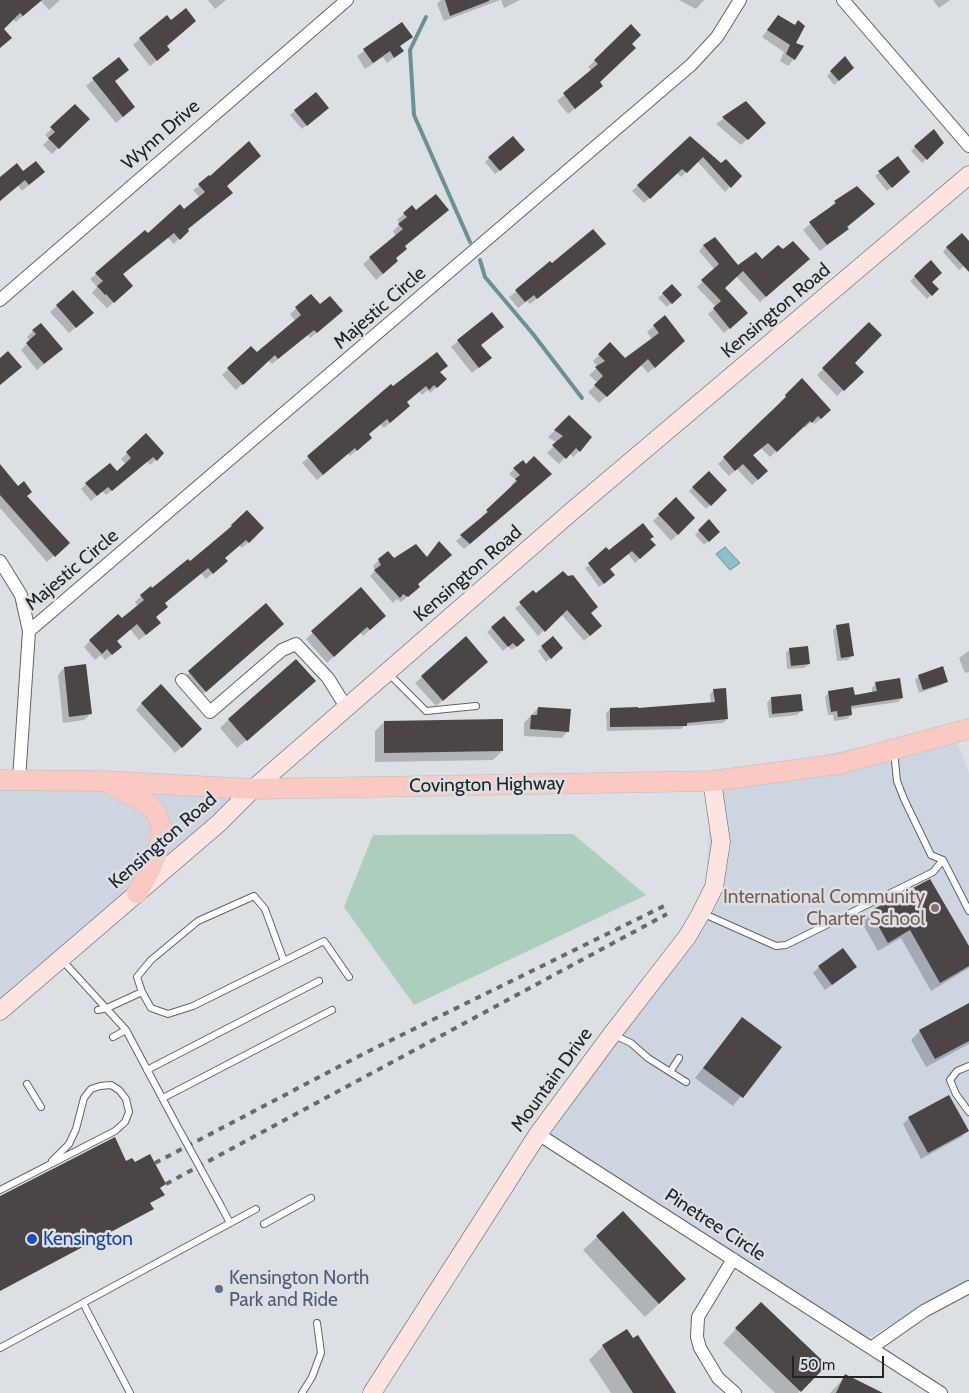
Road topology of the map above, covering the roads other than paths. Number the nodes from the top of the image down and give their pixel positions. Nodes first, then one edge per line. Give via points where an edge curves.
1 (347, 0) edge
2 (740, 0) edge
3 (844, 0) edge
4 (969, 146) edge
5 (969, 175) edge
6 (0, 300) edge
7 (0, 561) edge
8 (29, 631) junction
9 (387, 672) junction
10 (182, 680) dead end
11 (476, 706) dead end
12 (346, 707) junction
13 (969, 729) edge
14 (894, 750) junction
15 (9, 780) edge
16 (105, 781) junction
17 (712, 781) junction
18 (252, 789) junction
19 (943, 860) junction
20 (137, 893) junction
21 (969, 911) edge
22 (701, 913) junction
23 (61, 959) junction
24 (284, 961) junction
25 (349, 977) dead end
26 (319, 981) dead end
27 (142, 992) junction
28 (107, 1008) junction
29 (98, 1010) dead end
30 (332, 1010) dead end
31 (0, 1011) edge
32 (126, 1030) junction
33 (612, 1034) junction
34 (113, 1037) dead end
35 (679, 1058) dead end
36 (969, 1066) edge
37 (147, 1070) junction
38 (670, 1072) junction
39 (686, 1082) dead end
40 (27, 1084) dead end
41 (163, 1098) junction
42 (41, 1107) dead end
43 (969, 1109) edge
44 (538, 1134) junction
45 (52, 1162) junction
46 (0, 1190) edge
47 (311, 1198) dead end
48 (256, 1209) dead end
49 (230, 1223) junction
50 (264, 1224) dead end
51 (733, 1259) junction
52 (969, 1287) edge
53 (83, 1303) junction
54 (317, 1323) dead end
55 (0, 1348) edge
56 (871, 1348) junction
57 (130, 1393) edge
58 (302, 1393) edge
59 (372, 1393) edge
60 (734, 1393) edge
61 (942, 1393) edge

1 - 6 street, Wynn Drive
2 - 8 street, Majestic Circle via 717,37 691,65
3 - 4 street
5 - 9 street, Kensington Road
7 - 8 street via 21,595
8 - 15 street
9 - 11 lane via 426,711
9 - 12 street, Kensington Road
10 - 12 street via 210,712 282,650 296,644 328,678
12 - 18 street, Kensington Road
13 - 14 main road, Covington Highway
14 - 17 main road, Covington Highway via 839,764
14 - 19 lane via 897,781 904,799 931,856
15 - 16 main road, Covington Highway
16 - 18 main road, Covington Highway
16 - 20 main road via 146,803 156,812 161,825 160,844
17 - 18 main road, Covington Highway
17 - 22 street, Mountain Drive via 721,842 714,887
18 - 20 street, Kensington Road
19 - 21 lane
19 - 22 lane via 933,872 786,945 776,946
20 - 23 street, Kensington Road
22 - 33 street, Mountain Drive via 687,937
23 - 28 lane
23 - 31 street, Kensington Road
24 - 25 lane via 324,941
24 - 27 lane via 193,1006 168,1014 151,1008
24 - 27 lane via 266,909 254,896 198,921 151,960 137,977
26 - 37 lane
27 - 28 lane
28 - 29 lane
28 - 32 lane
30 - 41 lane
32 - 34 lane
32 - 37 lane
33 - 38 lane
33 - 44 street, Mountain Drive
35 - 38 lane
36 - 43 lane via 950,1080 956,1094
37 - 41 lane
38 - 39 lane
40 - 42 lane
41 - 49 lane, bridge
44 - 51 street, Pinetree Circle
44 - 59 street, Mountain Drive
45 - 45 lane via 115,1131 125,1122 129,1112 126,1099 119,1090 111,1085 91,1089 84,1098 69,1144
45 - 46 lane
47 - 50 lane
48 - 49 lane
49 - 53 lane
51 - 56 street, Pinetree Circle
51 - 60 street via 698,1317 697,1337 718,1378
52 - 56 street via 924,1311
53 - 55 lane
53 - 57 lane
54 - 58 lane via 321,1353
56 - 61 street, Pinetree Circle

